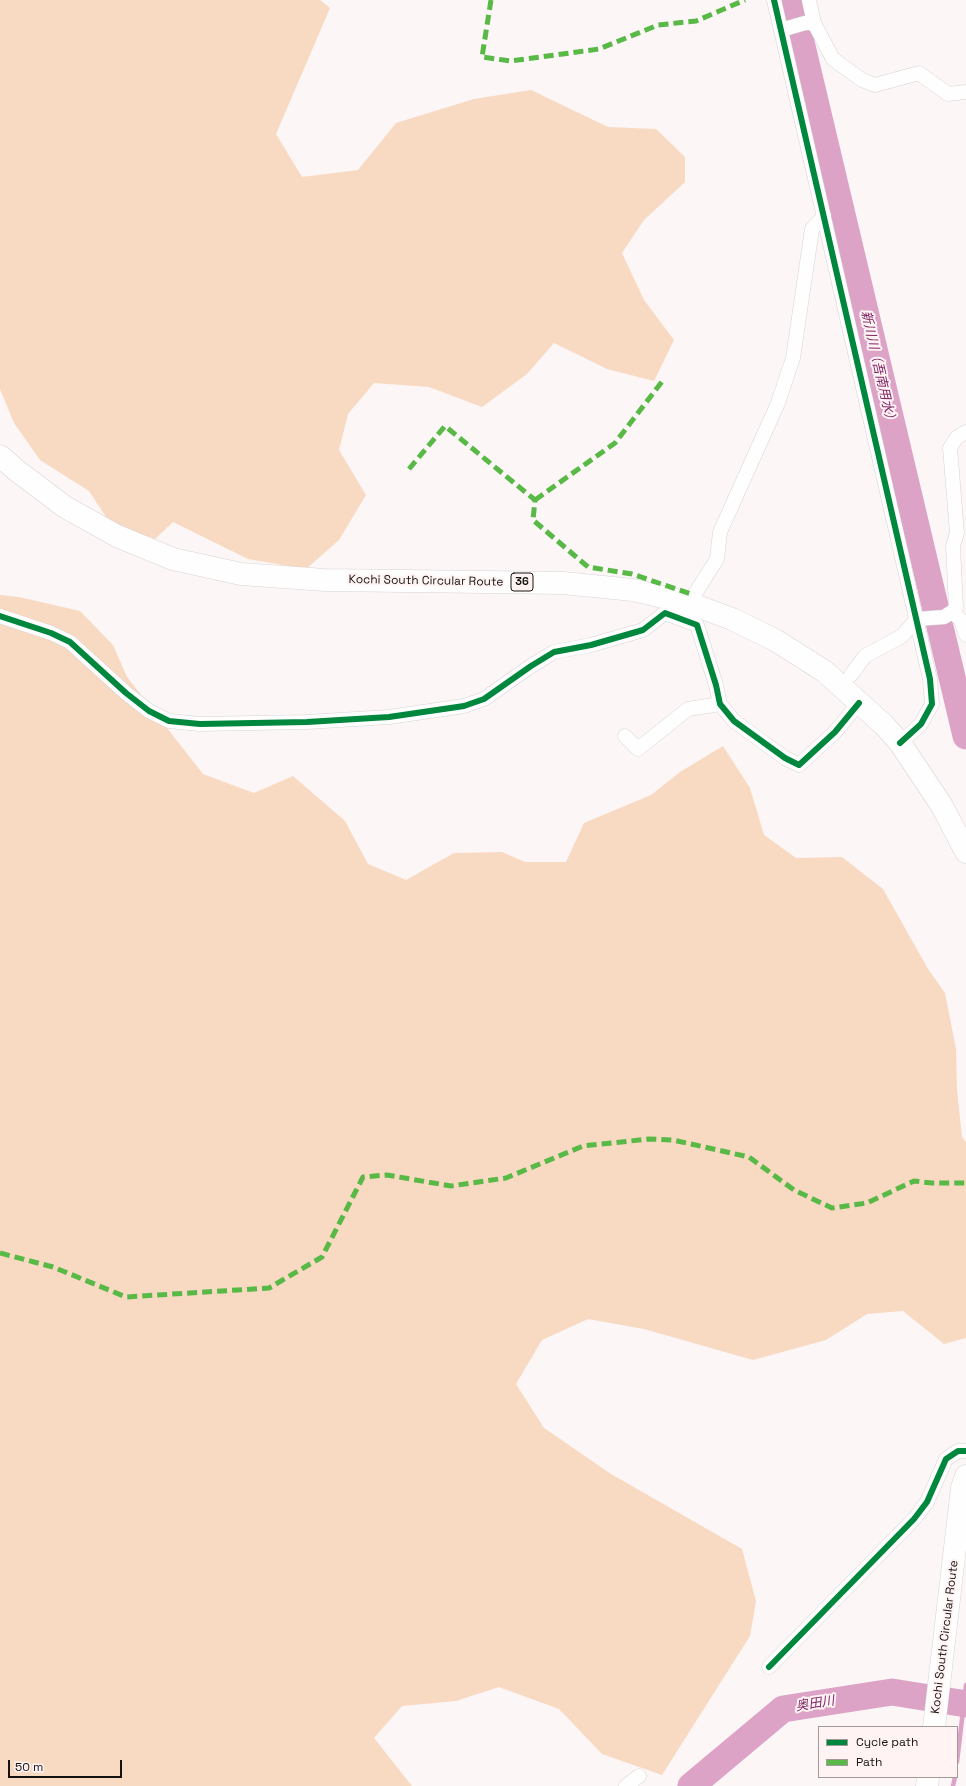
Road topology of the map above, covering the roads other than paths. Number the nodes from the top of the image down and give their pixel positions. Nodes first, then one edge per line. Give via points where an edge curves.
1 (774, 0) edge
2 (809, 0) edge
3 (810, 23) junction
4 (784, 29) junction
5 (966, 92) edge
6 (824, 216) junction
7 (966, 432) edge
8 (0, 456) edge
9 (686, 611) junction
10 (948, 614) junction
11 (0, 616) edge
12 (923, 619) junction
13 (966, 634) edge
14 (851, 675) dead end
15 (859, 703) junction
16 (720, 704) junction
17 (625, 736) dead end
18 (900, 743) junction
19 (966, 852) edge
20 (966, 1451) edge
21 (966, 1476) edge
22 (769, 1667) dead end
23 (935, 1725) edge
24 (639, 1776) dead end
25 (626, 1786) edge

1 - 4 street
2 - 3 street
3 - 4 street
3 - 5 street via 833,59 862,80 874,85 919,73 948,94
4 - 6 street
6 - 9 street via 812,228 793,358 778,403 720,532 717,559
6 - 12 street
7 - 10 street via 957,437 950,448 957,533 954,546 956,608
8 - 9 main road, Kochi South Circular Route / 36 via 64,507 117,536 173,559 241,574 325,580 563,583 633,590
9 - 11 street via 665,613 643,630 591,645 554,652 484,699 464,706 388,717 200,724 169,721 149,711 70,642
9 - 15 main road, Kochi South Circular Route / 36 via 732,619 774,640 824,671
9 - 16 street via 696,625
10 - 12 street
10 - 13 street via 961,620
12 - 14 street via 902,636 865,656
12 - 18 street via 932,704 921,724
15 - 16 street via 835,732 799,765 784,758 734,721
15 - 18 main road, Kochi South Circular Route / 36
16 - 17 street via 688,709 638,749
18 - 19 main road, Kochi South Circular Route / 36 via 942,806
20 - 22 street via 958,1451 946,1459 927,1502 914,1519
21 - 23 main road, Kochi South Circular Route via 962,1488
24 - 25 street

